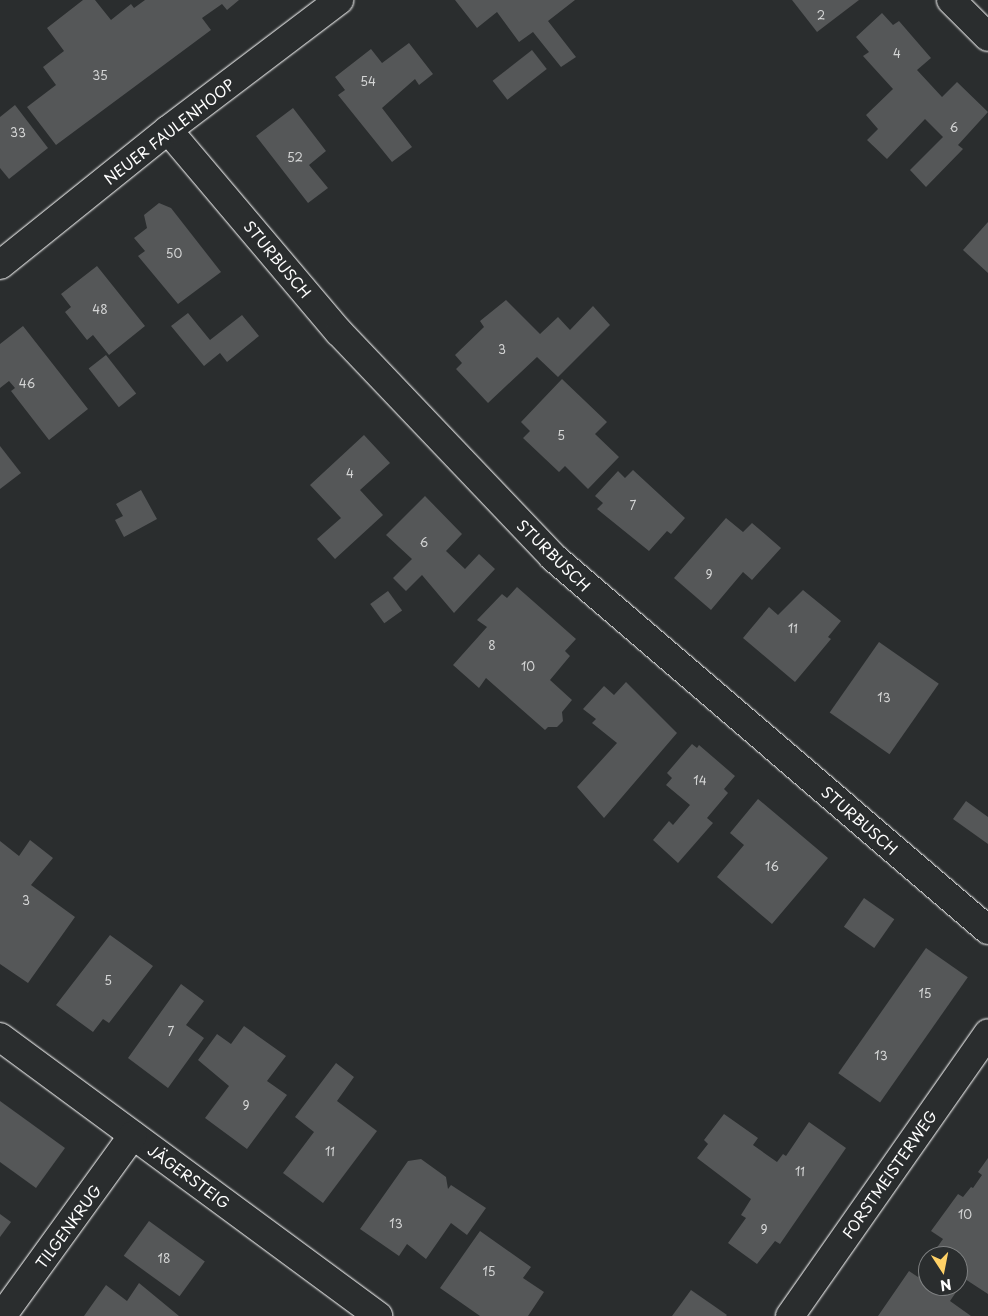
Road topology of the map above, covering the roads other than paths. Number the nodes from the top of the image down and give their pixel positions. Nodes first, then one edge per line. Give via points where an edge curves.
1 (339, 0) edge
2 (951, 0) edge
3 (988, 36) edge
4 (168, 130) junction
5 (0, 265) edge
6 (988, 930) edge
7 (988, 1033) edge
8 (0, 1037) edge
9 (133, 1135) junction
10 (2, 1316) edge
11 (378, 1316) edge
12 (790, 1316) edge

1 - 4 street, NEUER FAULENHOOP
2 - 3 street
4 - 5 street, NEUER FAULENHOOP
4 - 6 street, STURBUSCH via 339,332 553,557
7 - 12 street, FORSTMEISTERWEG
8 - 9 street, JÄGERSTEIG
9 - 10 street, TILGENKRUG
9 - 11 street, JÄGERSTEIG

